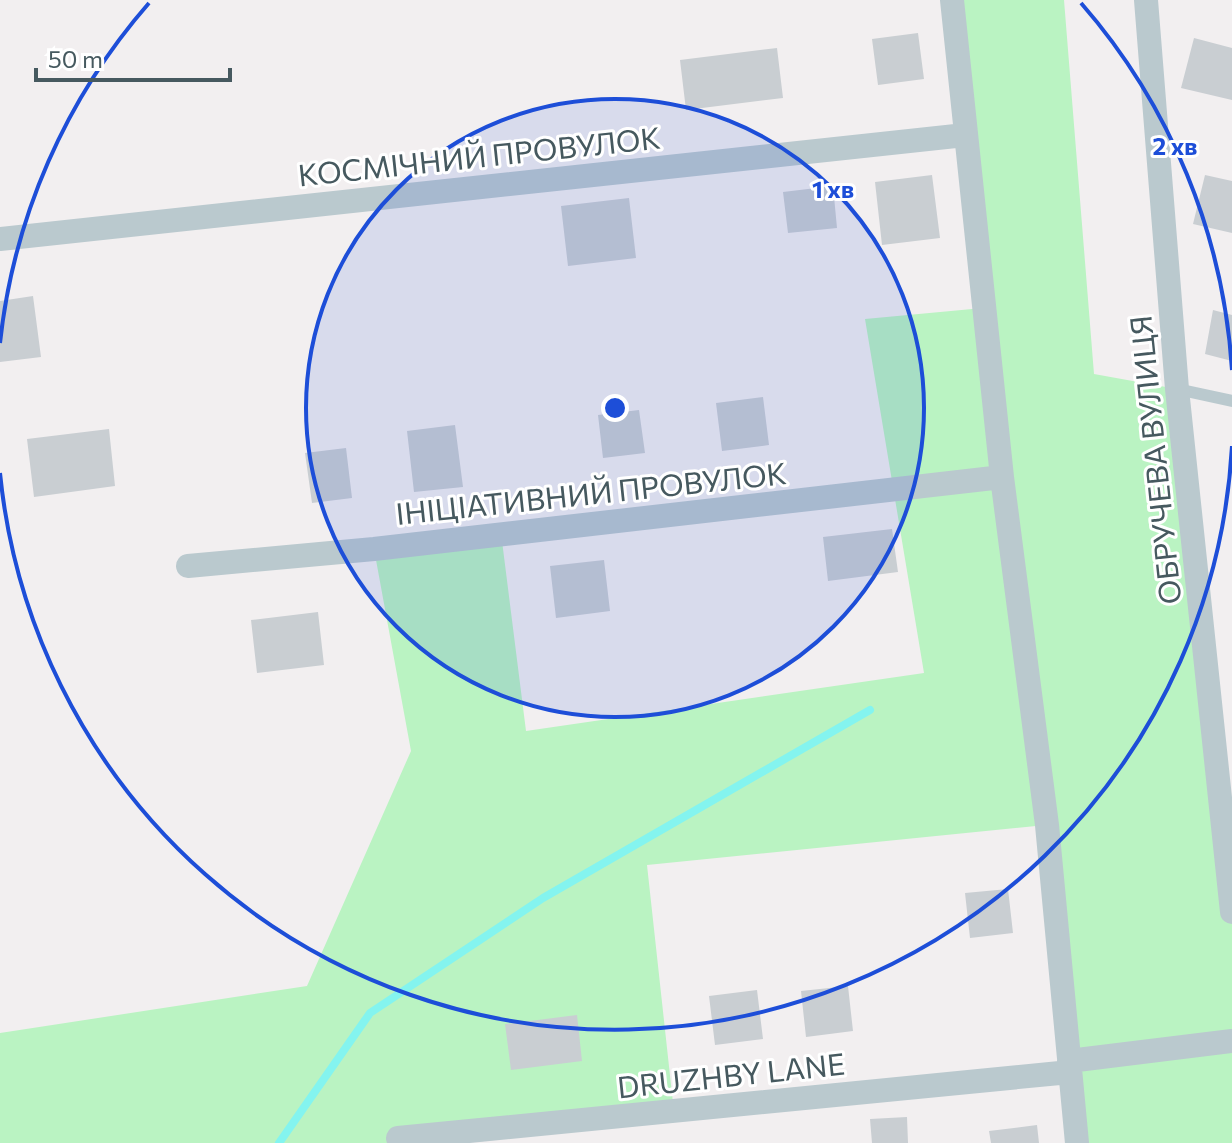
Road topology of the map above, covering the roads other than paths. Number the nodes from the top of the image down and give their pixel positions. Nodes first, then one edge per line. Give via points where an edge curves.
1 (952, 0) edge
2 (1146, 0) edge
3 (965, 135) junction
4 (0, 239) edge
5 (1177, 389) junction
6 (1232, 401) edge
7 (1002, 477) junction
8 (188, 566) dead end
9 (1232, 912) edge
10 (1232, 1041) edge
11 (1069, 1066) junction
12 (398, 1138) dead end
13 (1077, 1143) edge

1 - 3 street
2 - 5 street, ОБРУЧЕВА ВУЛИЦЯ
3 - 4 street, КОСМІЧНИЙ ПРОВУЛОК
3 - 7 street
5 - 6 lane
5 - 9 street, ОБРУЧЕВА ВУЛИЦЯ
7 - 8 street, ІНІЦІАТИВНИЙ ПРОВУЛОК
7 - 11 street via 1047,825
10 - 11 street, DRUZHBY LANE
11 - 12 street, DRUZHBY LANE
11 - 13 street

